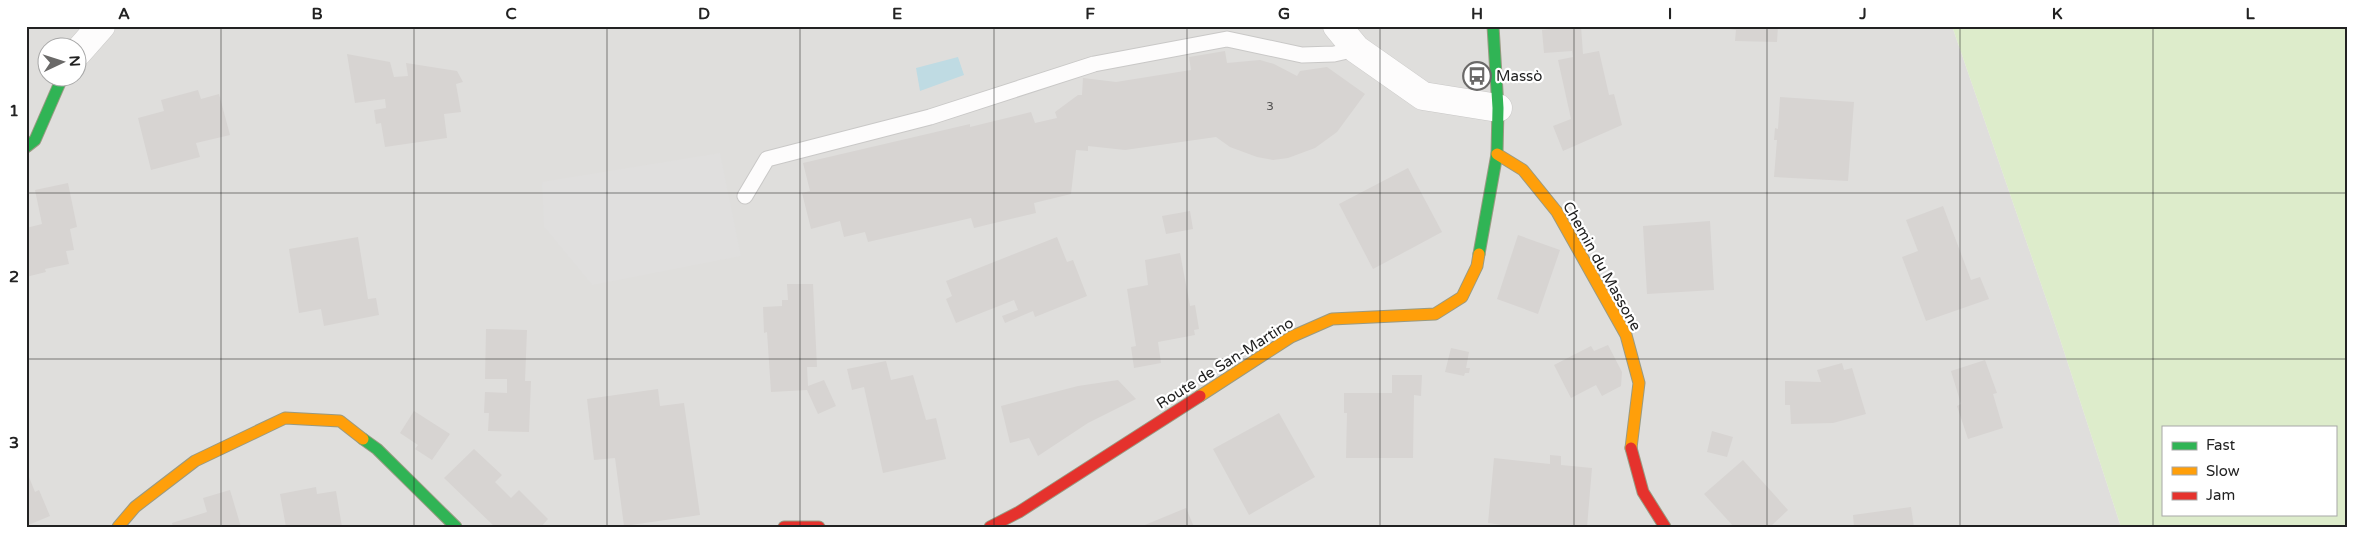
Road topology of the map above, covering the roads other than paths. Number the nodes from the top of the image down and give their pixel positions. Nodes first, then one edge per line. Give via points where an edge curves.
1 (101, 26) edge
2 (1337, 26) edge
3 (1494, 26) edge
4 (88, 41) edge
5 (1356, 49) junction
6 (58, 88) edge
7 (1498, 108) junction
8 (26, 147) edge
9 (1497, 154) junction
10 (745, 196) dead end
11 (118, 527) edge
12 (456, 527) edge
13 (784, 527) edge
14 (819, 527) edge
15 (990, 527) edge
16 (1665, 527) edge

1 - 4 street
2 - 5 street
3 - 7 street, Route de San-Martino
5 - 7 street via 1423,96
5 - 10 lane via 1334,54 1302,55 1227,40 1094,64 930,117 767,159
6 - 8 street via 35,140
7 - 9 street, Route de San-Martino
9 - 15 street, Route de San-Martino via 1477,266 1462,297 1435,314 1332,319 1291,337 1019,512
9 - 16 street, Chemin du Massone via 1523,170 1557,212 1626,335 1639,383 1631,450 1643,492
11 - 12 street via 135,507 195,461 285,418 340,421 377,449
13 - 14 street

